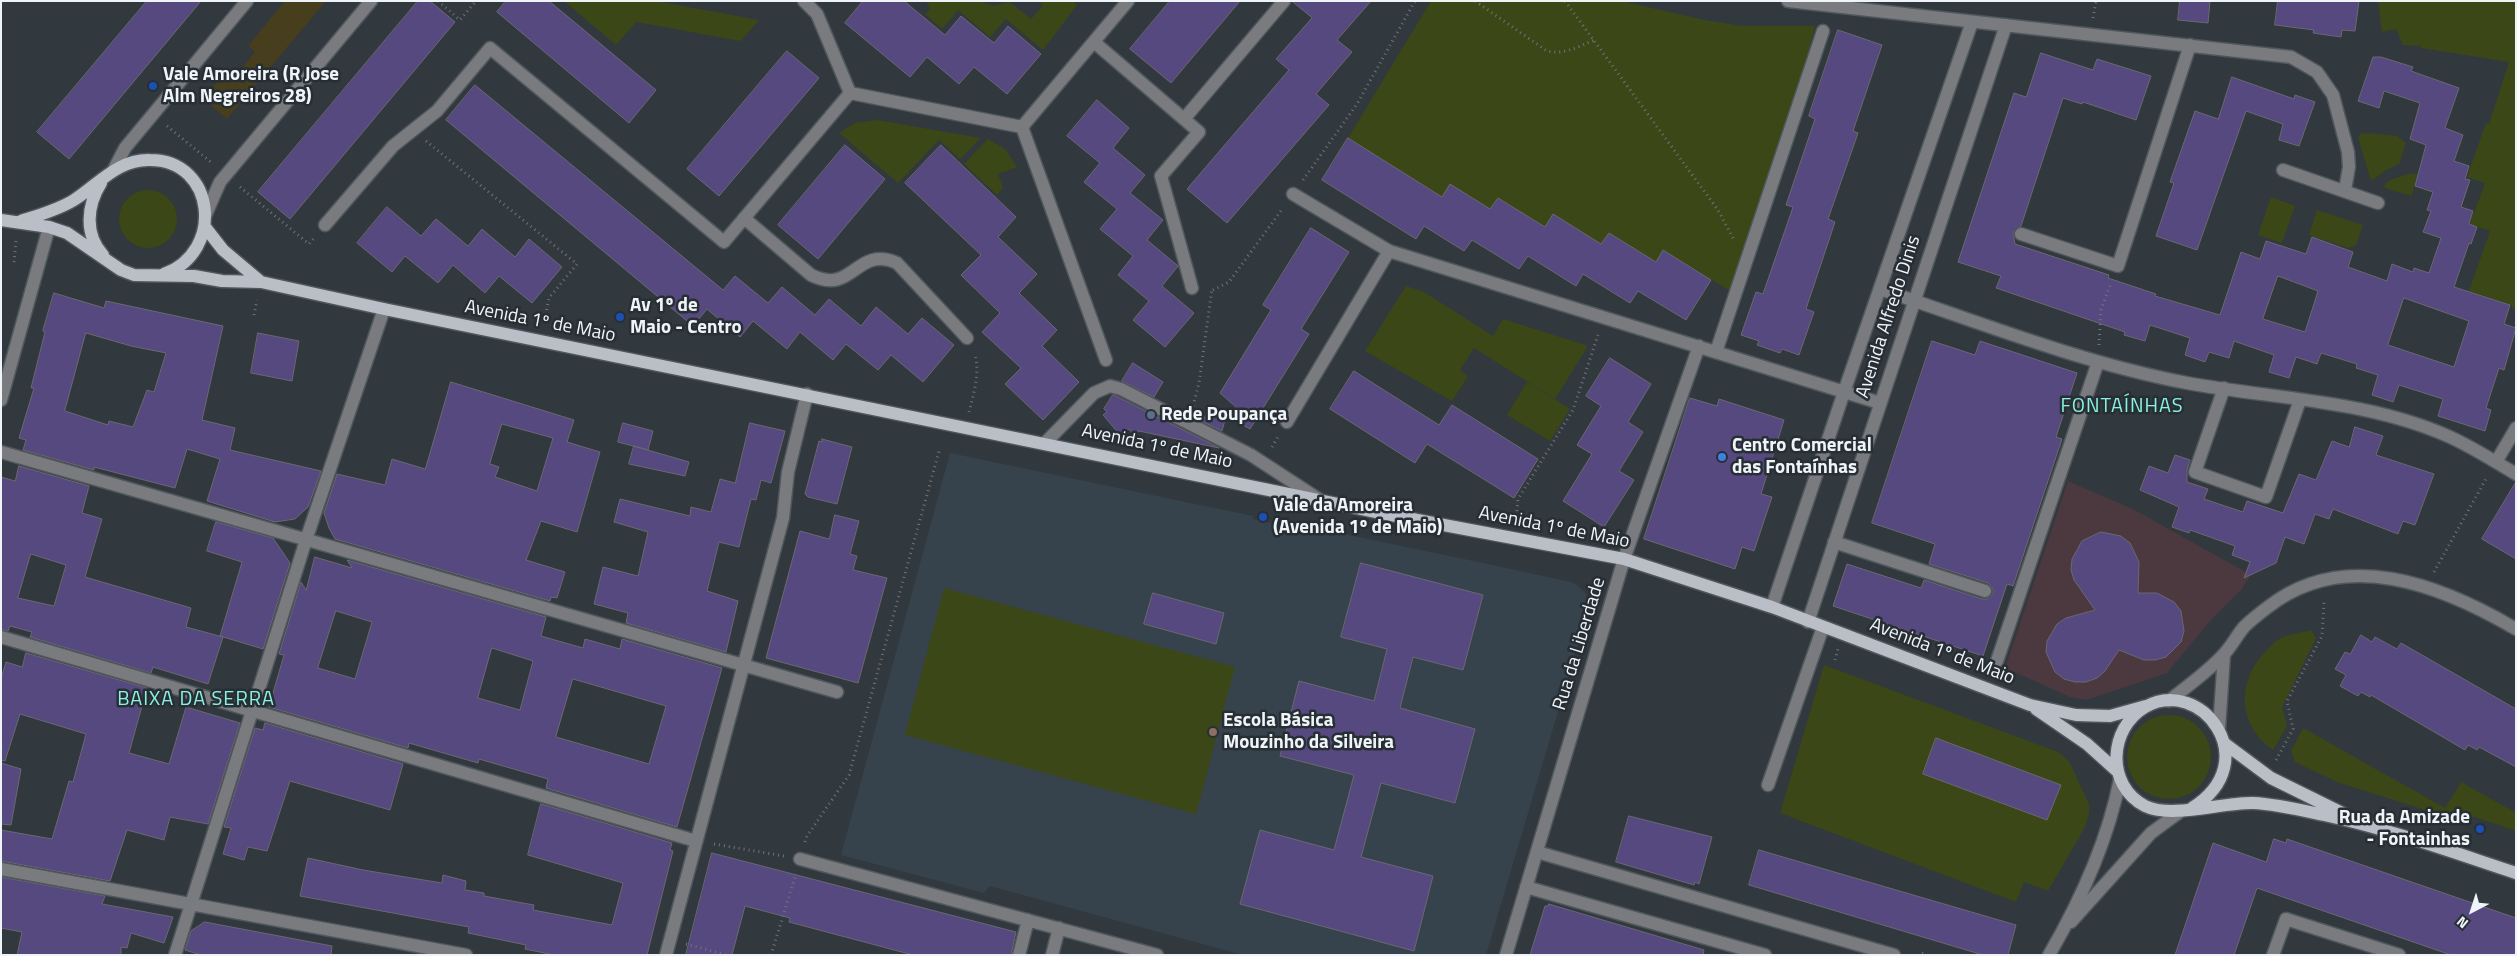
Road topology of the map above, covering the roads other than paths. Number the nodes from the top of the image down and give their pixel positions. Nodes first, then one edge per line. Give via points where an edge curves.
1 (247, 1) edge
2 (371, 1) edge
3 (804, 1) edge
4 (1128, 1) edge
5 (1284, 1) edge
6 (1788, 1) edge
7 (819, 8) edge
8 (1972, 22) junction
9 (2006, 25) junction
10 (1823, 31) dead end
11 (1094, 42) junction
12 (2190, 45) junction
13 (850, 93) junction
14 (1184, 119) junction
15 (1022, 127) junction
16 (2283, 170) dead end
17 (113, 171) junction
18 (102, 181) junction
19 (2345, 190) junction
20 (1293, 194) road end
21 (2378, 203) dead end
22 (206, 214) junction
23 (744, 218) junction
24 (1, 220) edge
25 (17, 223) junction
26 (325, 225) dead end
27 (49, 227) junction
28 (206, 227) junction
29 (2021, 234) dead end
30 (1389, 251) junction
31 (110, 262) junction
32 (162, 275) junction
33 (261, 282) junction
34 (1192, 288) dead end
35 (1880, 289) junction
36 (1914, 300) junction
37 (384, 309) junction
38 (967, 338) road end
39 (1699, 346) junction
40 (1716, 352) junction
41 (1106, 360) dead end
42 (2098, 362) junction
43 (2224, 388) junction
44 (1844, 392) junction
45 (807, 394) junction
46 (1, 400) edge
47 (2300, 400) junction
48 (1880, 404) junction
49 (1287, 422) road end
50 (2516, 428) edge
51 (1045, 443) junction
52 (1, 452) edge
53 (2496, 462) junction
54 (2516, 474) edge
55 (1320, 500) junction
56 (306, 540) junction
57 (1834, 542) junction
58 (1624, 559) junction
59 (1985, 591) dead end
60 (1772, 607) junction
61 (1808, 622) junction
62 (1823, 627) junction
63 (2516, 629) edge
64 (1, 636) edge
65 (2224, 655) junction
66 (1997, 661) dead end
67 (745, 666) junction
68 (836, 692) dead end
69 (2169, 701) junction
70 (2030, 705) junction
71 (2146, 706) junction
72 (251, 710) junction
73 (2219, 729) junction
74 (2224, 743) junction
75 (2119, 775) junction
76 (1768, 785) dead end
77 (2186, 809) junction
78 (2362, 823) junction
79 (696, 841) junction
80 (1537, 852) junction
81 (800, 859) road end
82 (1, 869) edge
83 (2516, 873) edge
84 (1526, 887) junction
85 (191, 904) junction
86 (1028, 920) junction
87 (1059, 928) junction
88 (2062, 931) junction
89 (175, 955) edge
90 (466, 955) edge
91 (666, 955) edge
92 (1019, 955) edge
93 (1052, 955) edge
94 (1157, 955) edge
95 (1506, 955) edge
96 (1765, 955) edge
97 (1894, 955) edge
98 (2049, 955) edge
99 (2273, 955) edge
100 (2399, 955) edge

1 - 17 street via 125,148
2 - 22 street via 220,182
3 - 7 street
4 - 11 street
5 - 14 street
6 - 8 street
7 - 13 street
8 - 9 street
8 - 35 street, Avenida Alfredo Dinis
9 - 12 street
9 - 36 street, Avenida Alfredo Dinis
10 - 40 street
11 - 14 street
11 - 15 street
12 - 19 street via 2291,57 2317,72 2332,95 2348,152
12 - 29 street via 2118,266
13 - 15 street
13 - 23 street
14 - 34 street via 1199,132 1161,176
15 - 41 street
16 - 19 street
17 - 18 main road, Avenida 1º de Maio
17 - 22 main road, Avenida 1º de Maio via 138,160 166,162 184,172 198,188
18 - 25 main road, Avenida 1º de Maio via 73,201
18 - 31 main road, Avenida 1º de Maio via 94,193 89,223 96,245
19 - 21 street
20 - 30 street
22 - 28 main road, Avenida 1º de Maio
23 - 26 street via 724,242 490,48 437,111 393,146
23 - 38 street via 821,280 848,277 866,261 875,258 897,263
24 - 25 main road, Avenida 1º de Maio
25 - 27 main road, Avenida 1º de Maio
27 - 31 main road, Avenida 1º de Maio via 67,233
27 - 46 street
28 - 32 main road, Avenida 1º de Maio via 190,258
28 - 33 main road, Avenida 1º de Maio via 223,250
30 - 39 street
30 - 49 street
31 - 32 main road, Avenida 1º de Maio via 134,275
32 - 33 main road, Avenida 1º de Maio
33 - 37 main road, Avenida 1º de Maio
35 - 36 street
35 - 44 street, Avenida Alfredo Dinis
36 - 42 street
36 - 48 street, Avenida Alfredo Dinis
37 - 45 main road, Avenida 1º de Maio
37 - 56 street
39 - 40 street
39 - 58 street, Rua da Liberdade
40 - 44 street
42 - 43 street via 2187,383
42 - 66 street
43 - 47 street
43 - 47 street via 2195,472 2266,497
44 - 48 street
44 - 60 street, Avenida Alfredo Dinis
45 - 51 main road, Avenida 1º de Maio
45 - 67 street via 788,472 783,518
47 - 53 street via 2365,410 2402,421 2449,437
48 - 57 street, Avenida Alfredo Dinis
50 - 53 street
51 - 55 main road, Avenida 1º de Maio
51 - 55 street via 1094,393 1110,386 1262,463
52 - 56 street
53 - 54 street
55 - 58 main road, Avenida 1º de Maio
56 - 67 street
56 - 72 street
57 - 59 street
57 - 61 street, Avenida Alfredo Dinis
58 - 60 main road, Avenida 1º de Maio
58 - 80 street, Rua da Liberdade
60 - 61 main road, Avenida 1º de Maio
61 - 62 main road, Avenida 1º de Maio
62 - 70 main road, Avenida 1º de Maio
62 - 76 street
63 - 65 street via 2460,599 2426,586 2392,578 2357,576 2319,581 2296,590 2245,626
64 - 72 street
65 - 69 street
65 - 73 street
67 - 68 street
67 - 79 street
69 - 71 main road
69 - 73 main road via 2189,704 2206,714
70 - 71 main road, Avenida 1º de Maio via 2076,716 2110,716
70 - 75 main road, Avenida 1º de Maio via 2087,744
71 - 75 main road via 2130,718 2120,734 2115,752
72 - 79 street
72 - 85 street
73 - 74 main road
74 - 77 main road via 2226,759 2220,781 2206,799
74 - 78 main road via 2271,778
75 - 77 main road via 2130,794 2145,806 2162,811
75 - 88 street via 2114,814
77 - 78 main road via 2254,803
77 - 88 street via 2151,833
78 - 83 main road
79 - 91 street
80 - 84 street, Rua da Liberdade
80 - 97 street
81 - 86 street
82 - 85 street
84 - 95 street, Rua da Liberdade
84 - 96 street
85 - 89 street
85 - 90 street
86 - 87 street
86 - 92 street
87 - 93 street
87 - 94 street
88 - 98 street
99 - 100 street via 2286,918

